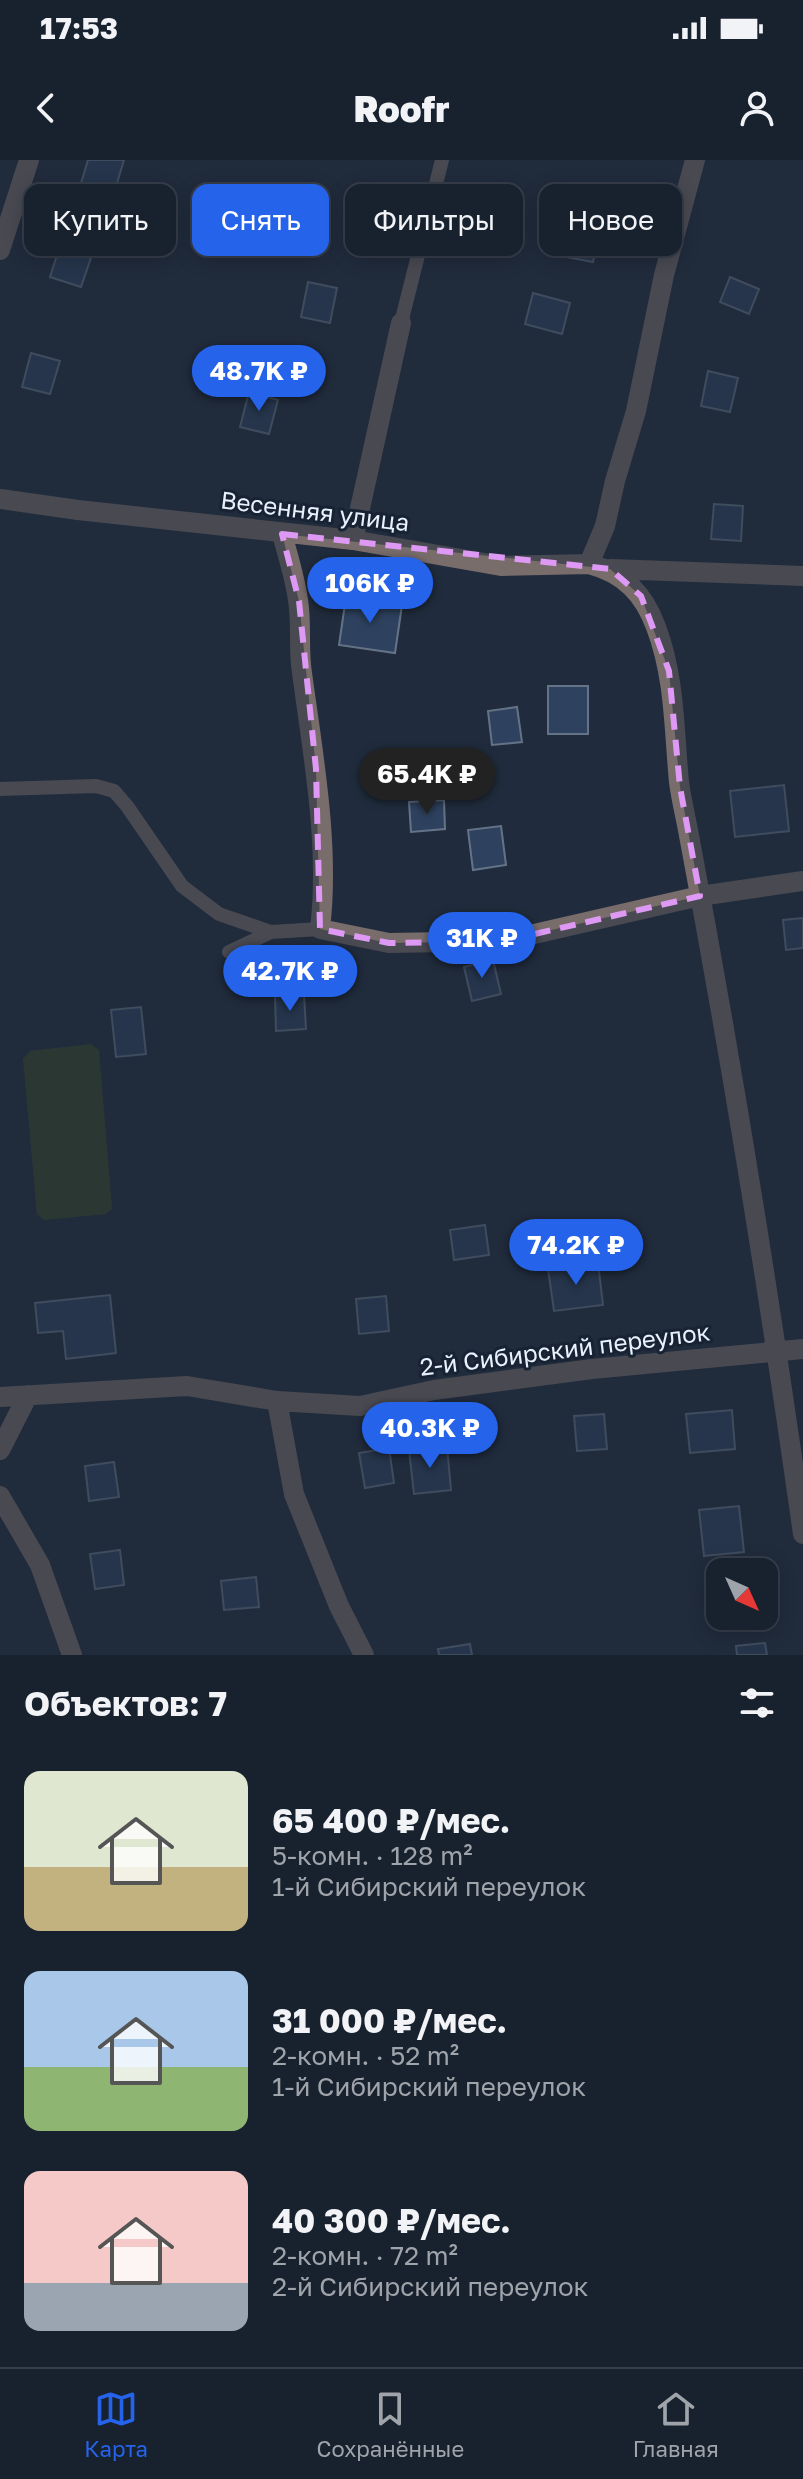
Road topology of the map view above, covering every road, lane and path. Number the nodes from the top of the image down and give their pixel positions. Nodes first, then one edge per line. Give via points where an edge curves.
1 (29, 160) edge
2 (442, 160) edge
3 (695, 160) edge
4 (0, 250) edge
5 (401, 323) joint
6 (0, 499) edge
7 (282, 534) junction
8 (353, 540) junction
9 (589, 564) junction
10 (610, 569) junction
11 (803, 576) edge
12 (0, 789) edge
13 (803, 881) edge
14 (700, 896) junction
15 (320, 929) junction
16 (271, 932) junction
17 (229, 952) dead end
18 (803, 1349) edge
19 (778, 1353) junction
20 (28, 1395) junction
21 (0, 1397) edge
22 (277, 1401) junction
23 (0, 1450) edge
24 (0, 1496) edge
25 (803, 1534) edge
26 (72, 1655) edge
27 (364, 1655) edge

1 - 4 street
2 - 5 lane
3 - 9 street via 636,411 605,526
5 - 8 street
6 - 7 street, Весенняя улица
7 - 8 street, Весенняя улица
7 - 15 street via 299,601 301,668 316,769
8 - 9 street, Весенняя улица via 501,566
9 - 10 street, Весенняя улица
10 - 11 street, Весенняя улица
10 - 14 street via 641,596 669,671 680,787
12 - 16 lane via 96,786 114,791 182,886 219,914
13 - 14 street
14 - 15 street via 504,941 389,943
14 - 19 street
15 - 16 lane
16 - 17 lane
18 - 19 street, 2-й Сибирский переулок
19 - 22 street, 2-й Сибирский переулок via 592,1369 434,1390 360,1406
19 - 25 street
20 - 21 street, 2-й Сибирский переулок
20 - 22 street, 2-й Сибирский переулок via 187,1386
20 - 23 street
22 - 27 street via 294,1494
24 - 26 street via 40,1565

